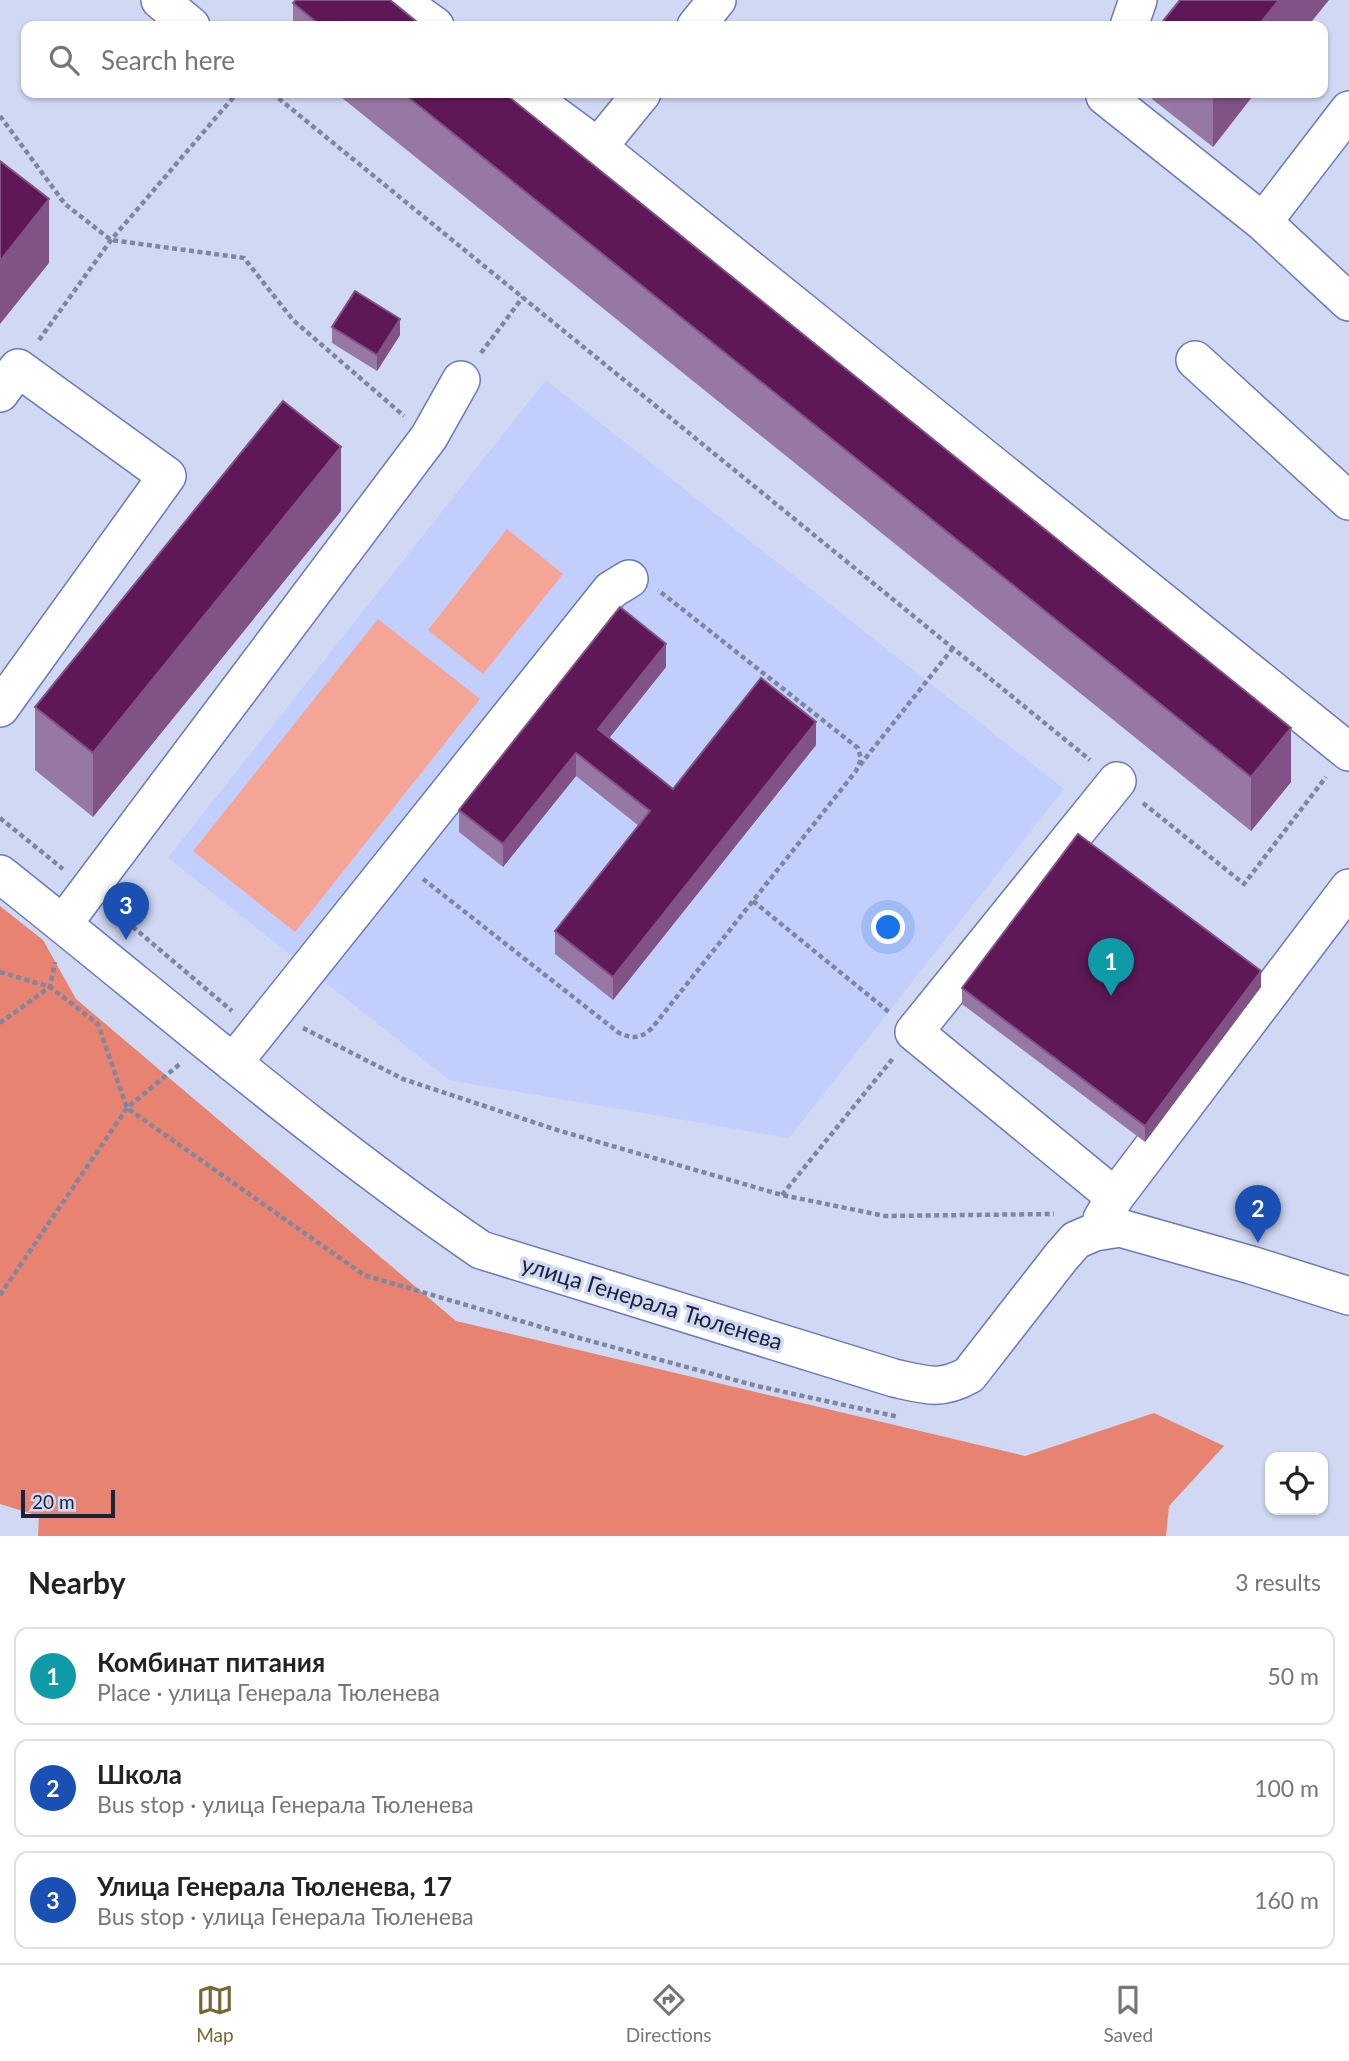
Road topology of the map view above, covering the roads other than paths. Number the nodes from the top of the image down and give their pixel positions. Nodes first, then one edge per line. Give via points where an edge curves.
1 (160, 0) edge
2 (400, 0) edge
3 (717, 0) edge
4 (1138, 0) edge
5 (185, 21) edge
6 (428, 21) edge
7 (700, 21) edge
8 (1131, 21) edge
9 (532, 98) edge
10 (638, 98) edge
11 (1108, 98) edge
12 (1349, 110) edge
13 (598, 147) junction
14 (1263, 222) junction
15 (1349, 302) edge
16 (1195, 360) dead end
17 (461, 380) road end
18 (9, 381) edge
19 (1349, 501) edge
20 (629, 579) road end
21 (0, 708) edge
22 (1348, 750) edge
23 (1117, 781) road end
24 (0, 874) edge
25 (1349, 888) edge
26 (63, 924) junction
27 (220, 1052) junction
28 (1106, 1212) junction
29 (1349, 1296) edge

1 - 5 street
2 - 6 street
3 - 7 street
4 - 8 street
9 - 13 street
10 - 13 street
11 - 14 street
12 - 14 street
13 - 22 street
14 - 15 street
16 - 19 street
17 - 26 street via 429,437
18 - 21 street via 167,476
20 - 27 street via 611,590 273,1013
23 - 28 street via 914,1032
24 - 26 street, улица Генерала Тюленева
25 - 28 street
26 - 27 street, улица Генерала Тюленева
27 - 28 street, улица Генерала Тюленева via 481,1250 923,1385 953,1384 969,1374 1061,1257
28 - 29 street via 1120,1228

